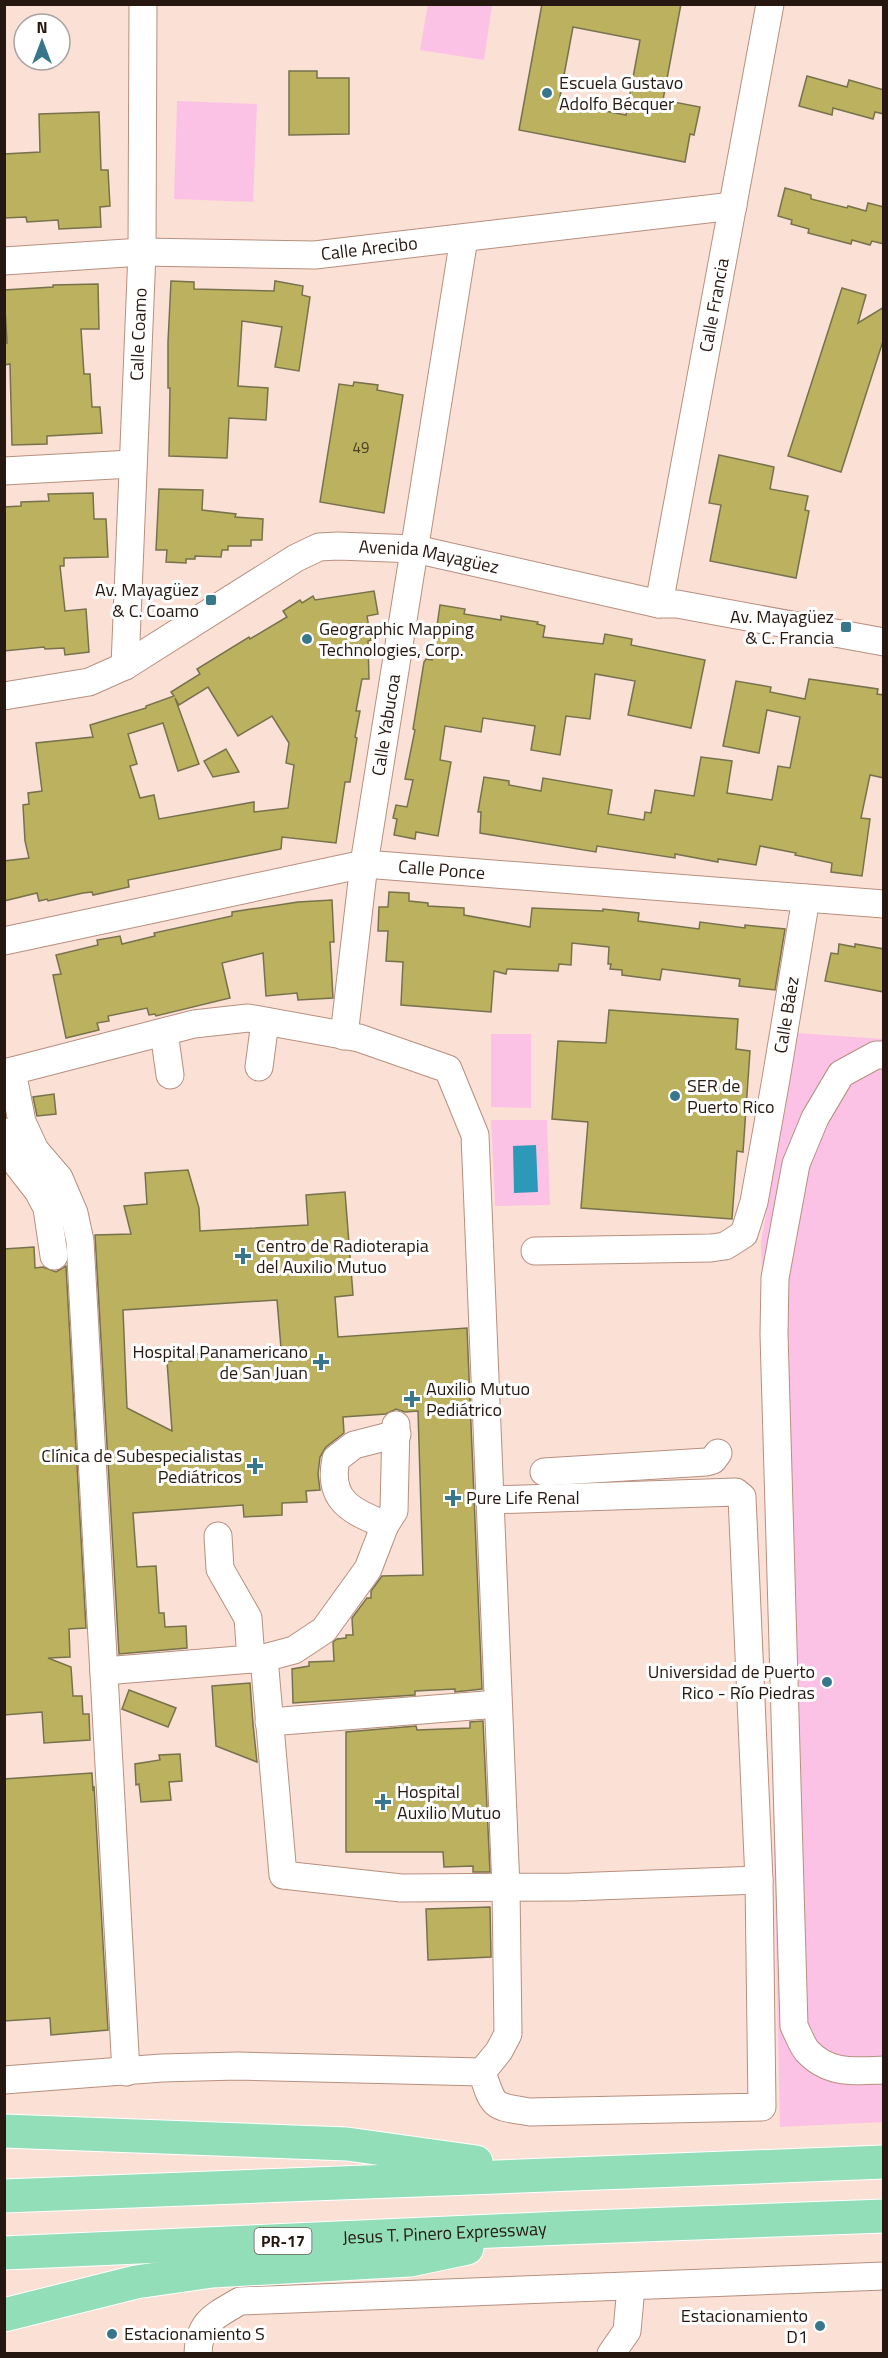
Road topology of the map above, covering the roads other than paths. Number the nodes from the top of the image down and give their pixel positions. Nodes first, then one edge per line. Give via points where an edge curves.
1 (143, 4) edge
2 (770, 4) edge
3 (732, 206) junction
4 (464, 238) junction
5 (142, 252) junction
6 (4, 261) edge
7 (132, 464) junction
8 (4, 471) edge
9 (415, 549) junction
10 (659, 604) junction
11 (884, 642) edge
12 (125, 666) junction
13 (4, 696) edge
14 (364, 864) junction
15 (806, 898) junction
16 (884, 904) edge
17 (4, 941) edge
18 (265, 1022) junction
19 (164, 1032) junction
20 (344, 1036) junction
21 (884, 1055) edge
22 (259, 1067) dead end
23 (8, 1072) edge
24 (170, 1075) dead end
25 (4, 1132) edge
26 (535, 1251) dead end
27 (54, 1256) dead end
28 (718, 1453) dead end
29 (544, 1472) dead end
30 (490, 1500) junction
31 (385, 1525) junction
32 (218, 1536) dead end
33 (257, 1659) junction
34 (104, 1671) junction
35 (498, 1704) junction
36 (269, 1722) junction
37 (759, 1880) junction
38 (506, 1888) junction
39 (884, 2070) edge
40 (126, 2072) junction
41 (482, 2072) junction
42 (4, 2080) edge
43 (4, 2131) edge
44 (884, 2162) edge
45 (561, 2173) junction
46 (4, 2196) edge
47 (884, 2216) edge
48 (562, 2228) junction
49 (4, 2253) edge
50 (884, 2276) edge
51 (632, 2287) junction
52 (4, 2315) edge
53 (198, 2354) edge
54 (611, 2354) edge

1 - 5 street, Calle Coamo
2 - 3 street, Calle Francia
3 - 4 street, Calle Arecibo
3 - 10 street, Calle Francia
4 - 5 street, Calle Arecibo via 315,255
4 - 9 street, Calle Yabucoa
5 - 6 street, Calle Arecibo
5 - 7 street, Calle Coamo
7 - 8 street
7 - 12 street, Calle Coamo
9 - 10 street, Avenida Mayagüez
9 - 12 street, Avenida Mayagüez via 319,547
9 - 14 street, Calle Yabucoa
10 - 11 street, Avenida Mayagüez
12 - 13 street, Avenida Mayagüez via 89,682
14 - 15 street, Calle Ponce
14 - 17 street, Calle Ponce
14 - 20 street, Calle Yabucoa
15 - 16 street, Calle Ponce
15 - 26 street, Calle Báez via 754,1202 744,1234 725,1246 711,1248
18 - 19 street via 248,1018
18 - 20 street
18 - 22 street
19 - 23 street
19 - 24 street
20 - 30 street via 448,1069 475,1135
21 - 39 street via 876,1055 842,1074 815,1118 796,1164 775,1278 774,1334 794,2026 807,2051 823,2064 840,2071
23 - 34 street via 22,1122 35,1150 59,1178 74,1213 80,1241
25 - 27 street via 17,1164 47,1208
28 - 29 street via 706,1462
30 - 35 street
30 - 37 street via 736,1492 742,1497
31 - 31 street via 394,1511 396,1430 354,1445 336,1459 333,1474 335,1489 353,1511
31 - 33 street via 368,1569 324,1630 294,1650
32 - 33 street via 220,1569 248,1618
33 - 34 street
33 - 36 street
34 - 40 street
35 - 36 street
35 - 38 street
36 - 38 street via 283,1875 401,1888
37 - 38 street
37 - 41 street via 762,2107 530,2112 498,2107 491,2099
38 - 41 street via 508,2034
40 - 41 street via 238,2066
40 - 42 street
43 - 45 highway via 346,2144
44 - 45 highway
45 - 46 highway
47 - 48 highway, Jesus T. Pinero Expressway / PR-17
48 - 49 highway, Jesus T. Pinero Expressway / PR-17
48 - 52 highway via 410,2260 213,2271 136,2282
50 - 51 street
51 - 53 street via 240,2301 208,2320 200,2334
51 - 54 street via 627,2331

